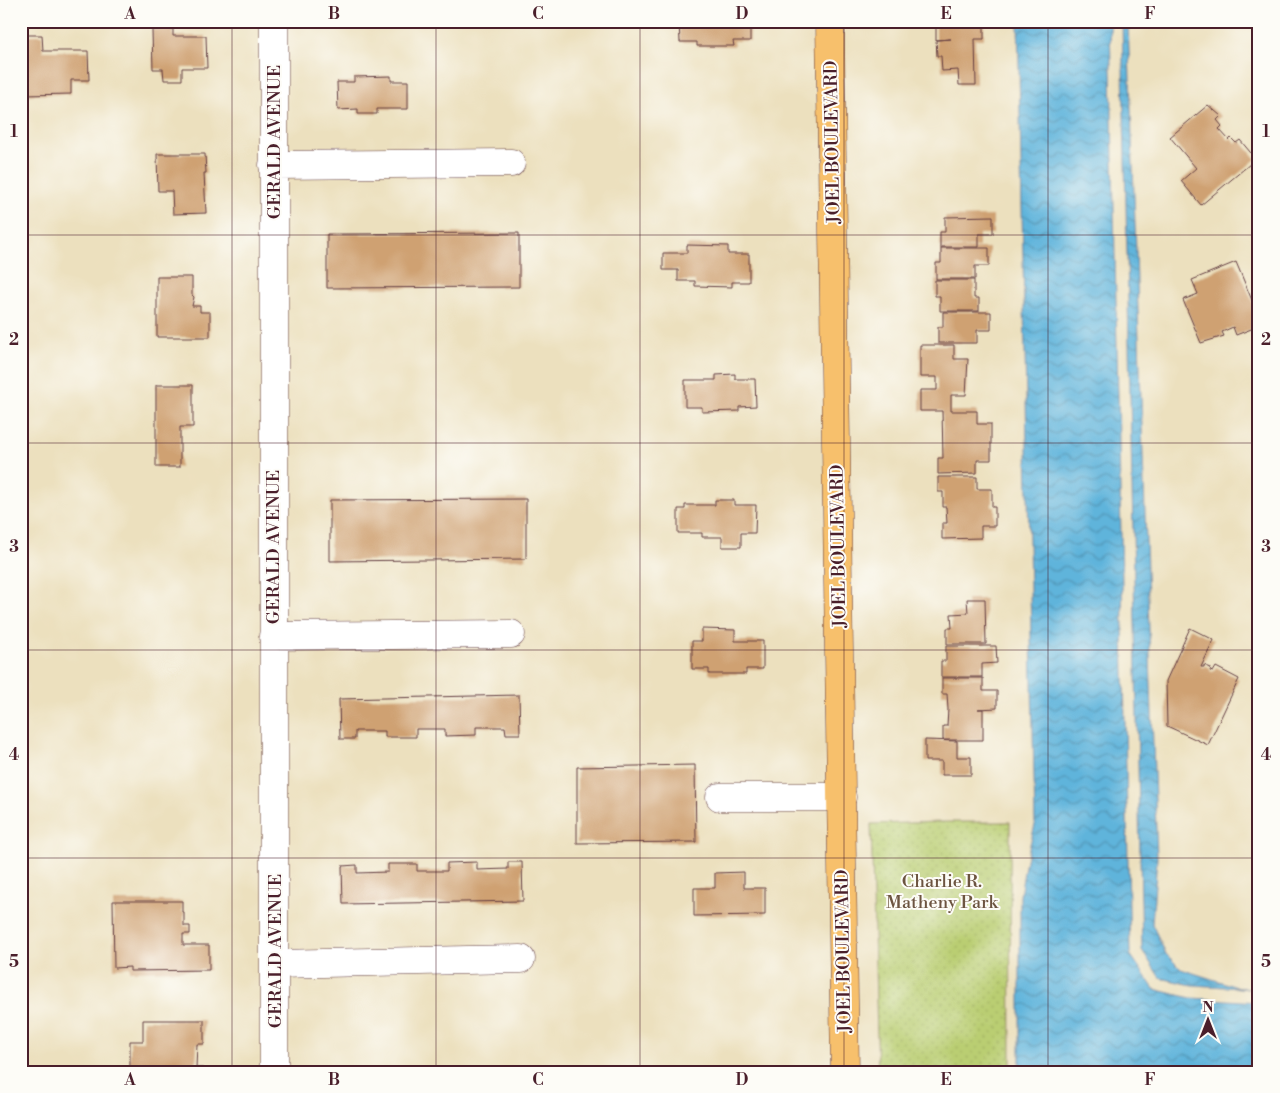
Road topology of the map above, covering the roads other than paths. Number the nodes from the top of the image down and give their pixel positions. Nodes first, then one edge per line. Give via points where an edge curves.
1 (274, 21) edge
2 (830, 21) edge
3 (511, 164) dead end
4 (274, 165) junction
5 (511, 634) dead end
6 (273, 636) junction
7 (720, 797) dead end
8 (842, 797) junction
9 (521, 959) dead end
10 (275, 964) junction
11 (274, 1072) edge
12 (845, 1072) edge

1 - 4 street, GERALD AVENUE
2 - 8 main road, JOEL BOULEVARD
3 - 4 street
4 - 6 street, GERALD AVENUE
5 - 6 street
6 - 10 street, GERALD AVENUE
7 - 8 street
8 - 12 main road, JOEL BOULEVARD
9 - 10 street
10 - 11 street, GERALD AVENUE

